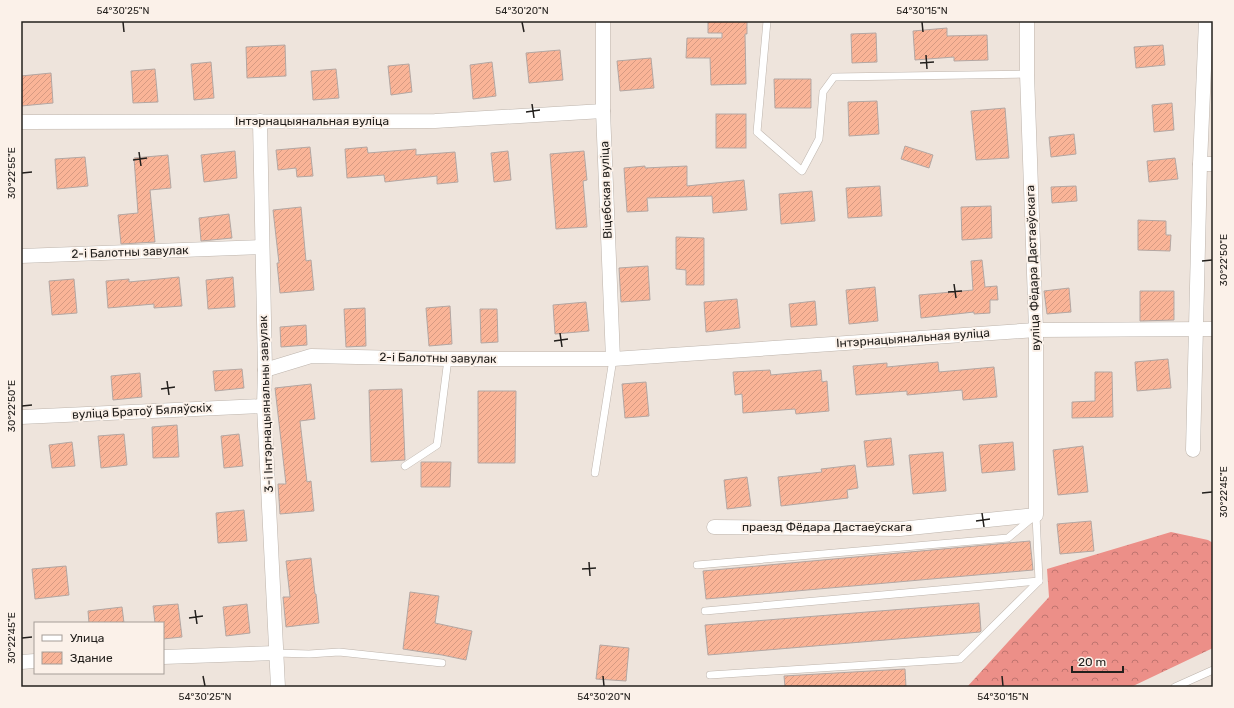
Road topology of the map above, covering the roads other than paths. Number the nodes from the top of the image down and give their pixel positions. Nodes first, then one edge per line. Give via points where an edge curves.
1 (603, 21) edge
2 (766, 21) edge
3 (1027, 21) edge
4 (1206, 21) edge
5 (1028, 74) junction
6 (603, 111) junction
7 (260, 121) junction
8 (21, 122) edge
9 (1206, 164) edge
10 (262, 247) junction
11 (21, 256) edge
12 (1196, 328) junction
13 (1213, 329) edge
14 (1036, 330) junction
15 (613, 358) junction
16 (448, 359) junction
17 (265, 370) junction
18 (264, 406) junction
19 (21, 417) edge
20 (1193, 450) dead end
21 (405, 466) dead end
22 (594, 473) dead end
23 (1036, 515) junction
24 (714, 527) dead end
25 (697, 565) dead end
26 (1038, 581) junction
27 (705, 611) dead end
28 (276, 653) junction
29 (164, 657) edge
30 (34, 661) edge
31 (21, 662) edge
32 (442, 663) dead end
33 (1213, 670) edge
34 (710, 675) dead end
35 (278, 687) edge
36 (1175, 687) edge

1 - 6 street, Віцебская вуліца
2 - 5 lane via 757,132 802,172 819,139 823,92 834,77
3 - 5 street, вуліца Фёдара Дастаеўскага
4 - 9 street
5 - 14 street, вуліца Фёдара Дастаеўскага
6 - 7 street, Інтэрнацыянальная вуліца via 435,121
6 - 15 street, Віцебская вуліца
7 - 8 street, Інтэрнацыянальная вуліца
7 - 10 street, 3-і Інтэрнацыянальны завулак
9 - 12 street
10 - 11 street, 2-і Балотны завулак
10 - 17 street, 3-і Інтэрнацыянальны завулак
12 - 13 street, Інтэрнацыянальная вуліца
12 - 14 street, Інтэрнацыянальная вуліца
12 - 20 street
14 - 15 street, Інтэрнацыянальная вуліца
14 - 23 street, вуліца Фёдара Дастаеўскага
15 - 16 street, 2-і Балотны завулак
15 - 22 lane
16 - 17 street, 2-і Балотны завулак via 311,356
16 - 21 lane via 437,445
17 - 18 street, 3-і Інтэрнацыянальны завулак
18 - 19 street, вуліца Братоў Бяляўскіх
18 - 28 street, 3-і Інтэрнацыянальны завулак
23 - 24 street, праезд Фёдара Дастаеўскага via 900,529
23 - 25 lane via 1008,538
23 - 26 lane
26 - 27 lane
26 - 34 lane via 960,658
28 - 29 street
28 - 32 lane via 339,652
28 - 35 street, 3-і Інтэрнацыянальны завулак
30 - 31 street
33 - 36 lane

